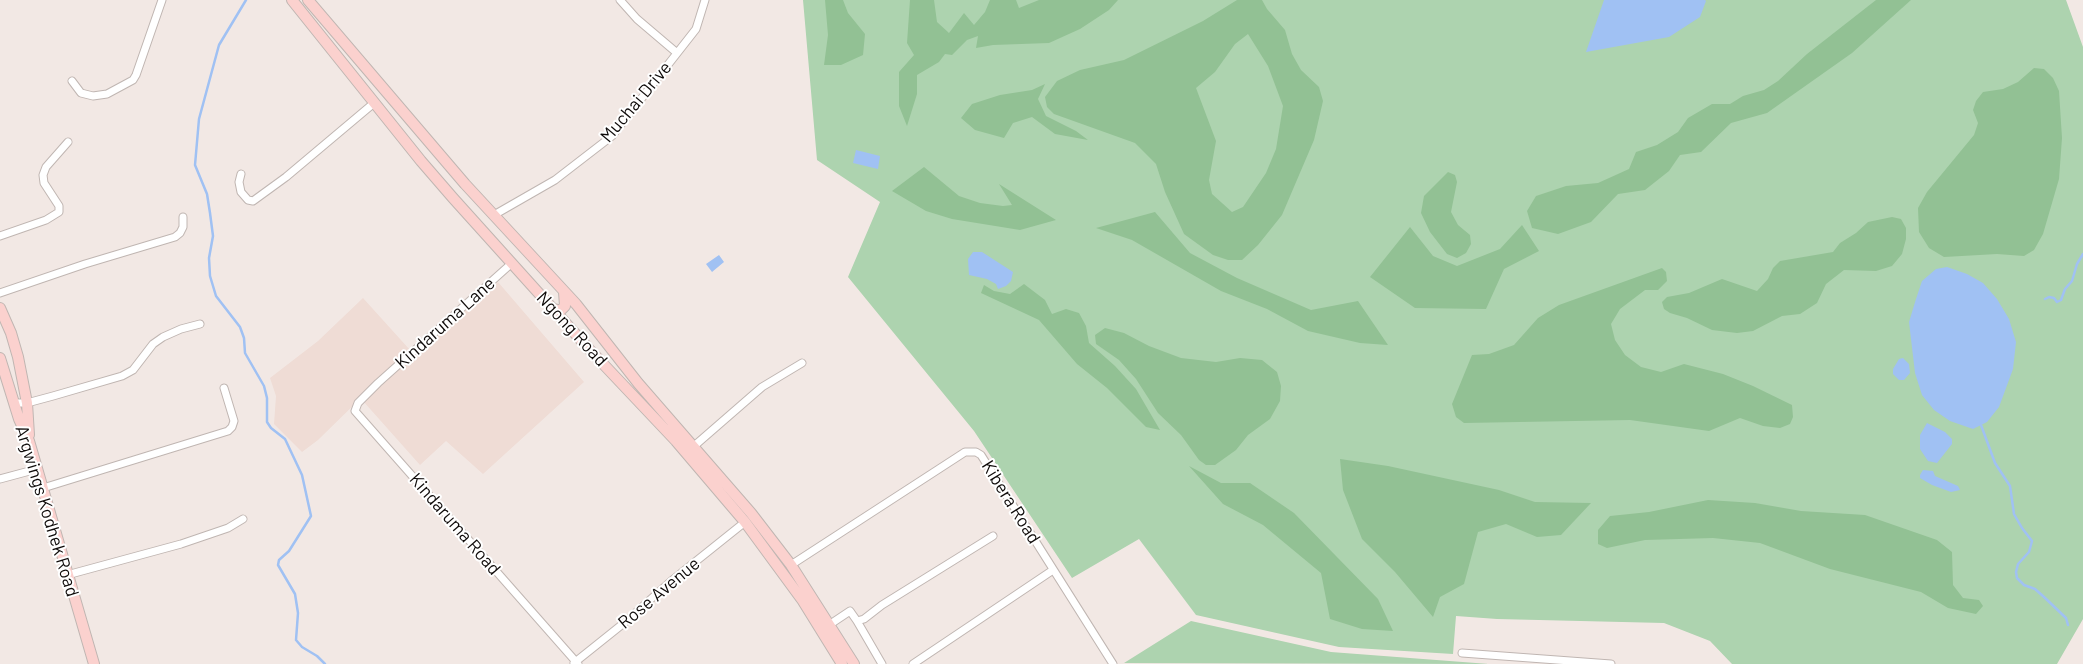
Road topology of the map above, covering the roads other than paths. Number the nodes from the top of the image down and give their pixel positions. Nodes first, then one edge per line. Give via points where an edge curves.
1 (162, 0) edge
2 (292, 0) edge
3 (308, 0) edge
4 (620, 0) edge
5 (705, 0) edge
6 (677, 53) junction
7 (72, 81) dead end
8 (374, 103) junction
9 (68, 142) dead end
10 (241, 174) dead end
11 (466, 184) junction
12 (453, 198) junction
13 (494, 215) junction
14 (183, 217) dead end
15 (0, 236) edge
16 (512, 263) junction
17 (564, 292) junction
18 (0, 293) edge
19 (0, 308) edge
20 (554, 309) junction
21 (200, 324) dead end
22 (0, 358) edge
23 (802, 363) dead end
24 (378, 384) joint
25 (224, 388) dead end
26 (14, 403) junction
27 (27, 403) junction
28 (29, 441) junction
29 (693, 448) junction
30 (37, 469) junction
31 (0, 479) edge
32 (43, 488) junction
33 (243, 519) dead end
34 (745, 522) junction
35 (993, 536) dead end
36 (791, 565) junction
37 (1053, 570) junction
38 (67, 575) junction
39 (858, 620) junction
40 (829, 625) junction
41 (1462, 653) dead end
42 (576, 663) edge
43 (94, 664) edge
44 (842, 664) edge
45 (854, 664) edge
46 (882, 664) edge
47 (914, 664) edge
48 (1113, 664) edge
49 (1611, 664) edge

1 - 7 street via 136,75 127,84 101,96 81,93
2 - 8 main road, Ngong Road
3 - 11 main road, Ngong Road
4 - 6 street
5 - 6 street, Muchai Drive via 696,29
6 - 13 street, Muchai Drive via 612,136 555,180
8 - 10 street via 253,201 241,192
8 - 12 main road, Ngong Road
9 - 15 street via 43,175 59,212 46,220
11 - 12 main road via 458,180 451,183
11 - 13 main road, Ngong Road
12 - 16 main road, Ngong Road
13 - 17 main road, Ngong Road
14 - 18 street via 183,227 175,237
16 - 20 main road, Ngong Road
16 - 24 street, Kindaruma Lane
17 - 20 main road via 565,306 560,311
17 - 29 main road, Ngong Road
19 - 27 main road via 18,357
20 - 34 main road, Ngong Road via 676,441
21 - 27 street via 163,337 153,344 133,370 122,376
22 - 26 main road, Argwings Kodhek Road
23 - 29 street via 762,387
24 - 42 street, Kindaruma Road via 356,406 357,415
25 - 32 street via 234,422 228,431
26 - 27 street
26 - 28 main road, Argwings Kodhek Road
27 - 28 main road
28 - 30 main road, Argwings Kodhek Road
29 - 36 main road, Ngong Road via 751,513
30 - 31 street
30 - 32 main road, Argwings Kodhek Road
32 - 38 main road, Argwings Kodhek Road
33 - 38 street via 228,528 181,544
34 - 42 street, Rose Avenue
34 - 44 main road, Ngong Road via 803,601
35 - 39 street
36 - 37 street, Kibera Road via 968,451 981,455
36 - 40 main road, Ngong Road
37 - 47 street
37 - 48 street, Kibera Road
38 - 43 main road, Argwings Kodhek Road
39 - 40 street via 850,611
39 - 46 street
40 - 45 main road, Ngong Road
41 - 49 street

